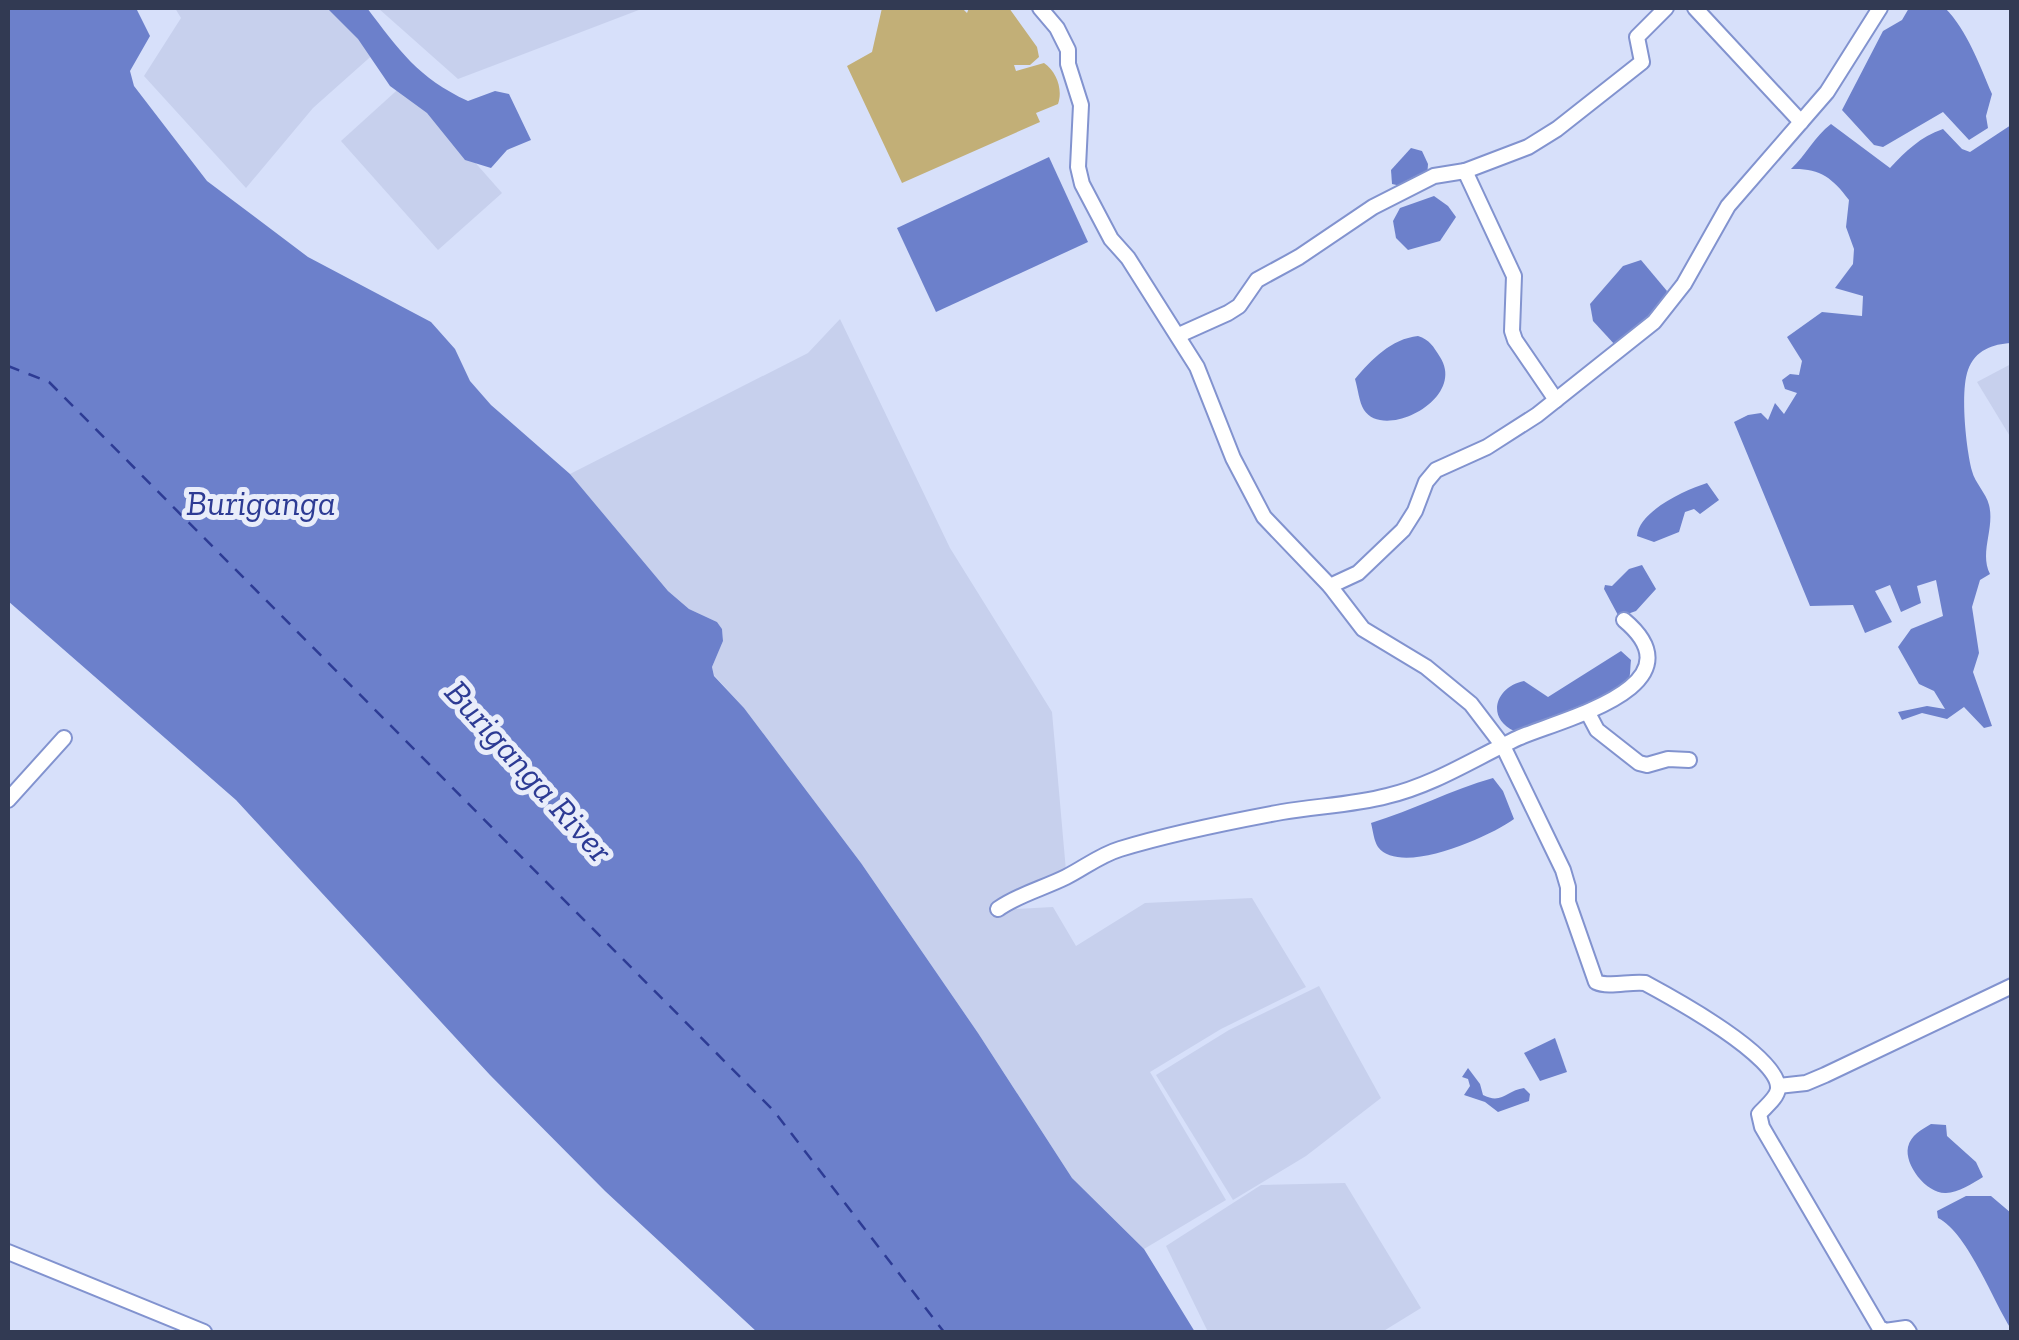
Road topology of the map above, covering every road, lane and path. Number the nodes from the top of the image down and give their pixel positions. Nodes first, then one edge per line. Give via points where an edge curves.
1 (1040, 8) edge
2 (1666, 8) edge
3 (1695, 8) edge
4 (1880, 8) edge
5 (1801, 122) junction
6 (1465, 171) junction
7 (1180, 336) junction
8 (1556, 400) junction
9 (1330, 586) junction
10 (1624, 620) dead end
11 (1588, 713) junction
12 (64, 738) dead end
13 (1503, 746) junction
14 (1689, 760) dead end
15 (8, 800) edge
16 (998, 909) dead end
17 (2012, 986) edge
18 (1778, 1086) junction
19 (8, 1252) edge
20 (204, 1332) edge
21 (1909, 1332) edge

1 - 7 street via 1068,50 1081,106 1082,184 1111,239
2 - 6 street via 1638,37 1642,62 1598,99 1528,147
3 - 5 street
4 - 5 street
5 - 8 street via 1728,206 1654,322
6 - 7 street via 1434,176 1373,206 1257,280 1239,306
6 - 8 street via 1514,276 1515,340
7 - 9 street via 1264,517
8 - 9 street via 1487,447 1436,470 1403,530 1358,573
9 - 13 street via 1363,628 1460,694
10 - 11 street via 1647,662 1626,693
11 - 13 street
11 - 14 street via 1597,730 1639,763
12 - 15 street
13 - 16 street via 1385,797 1250,818 1118,850
13 - 18 street via 1563,870 1596,982 1645,983 1667,995 1746,1046
17 - 18 street via 1815,1079
18 - 21 street via 1759,1114 1762,1127 1880,1327
19 - 20 street

